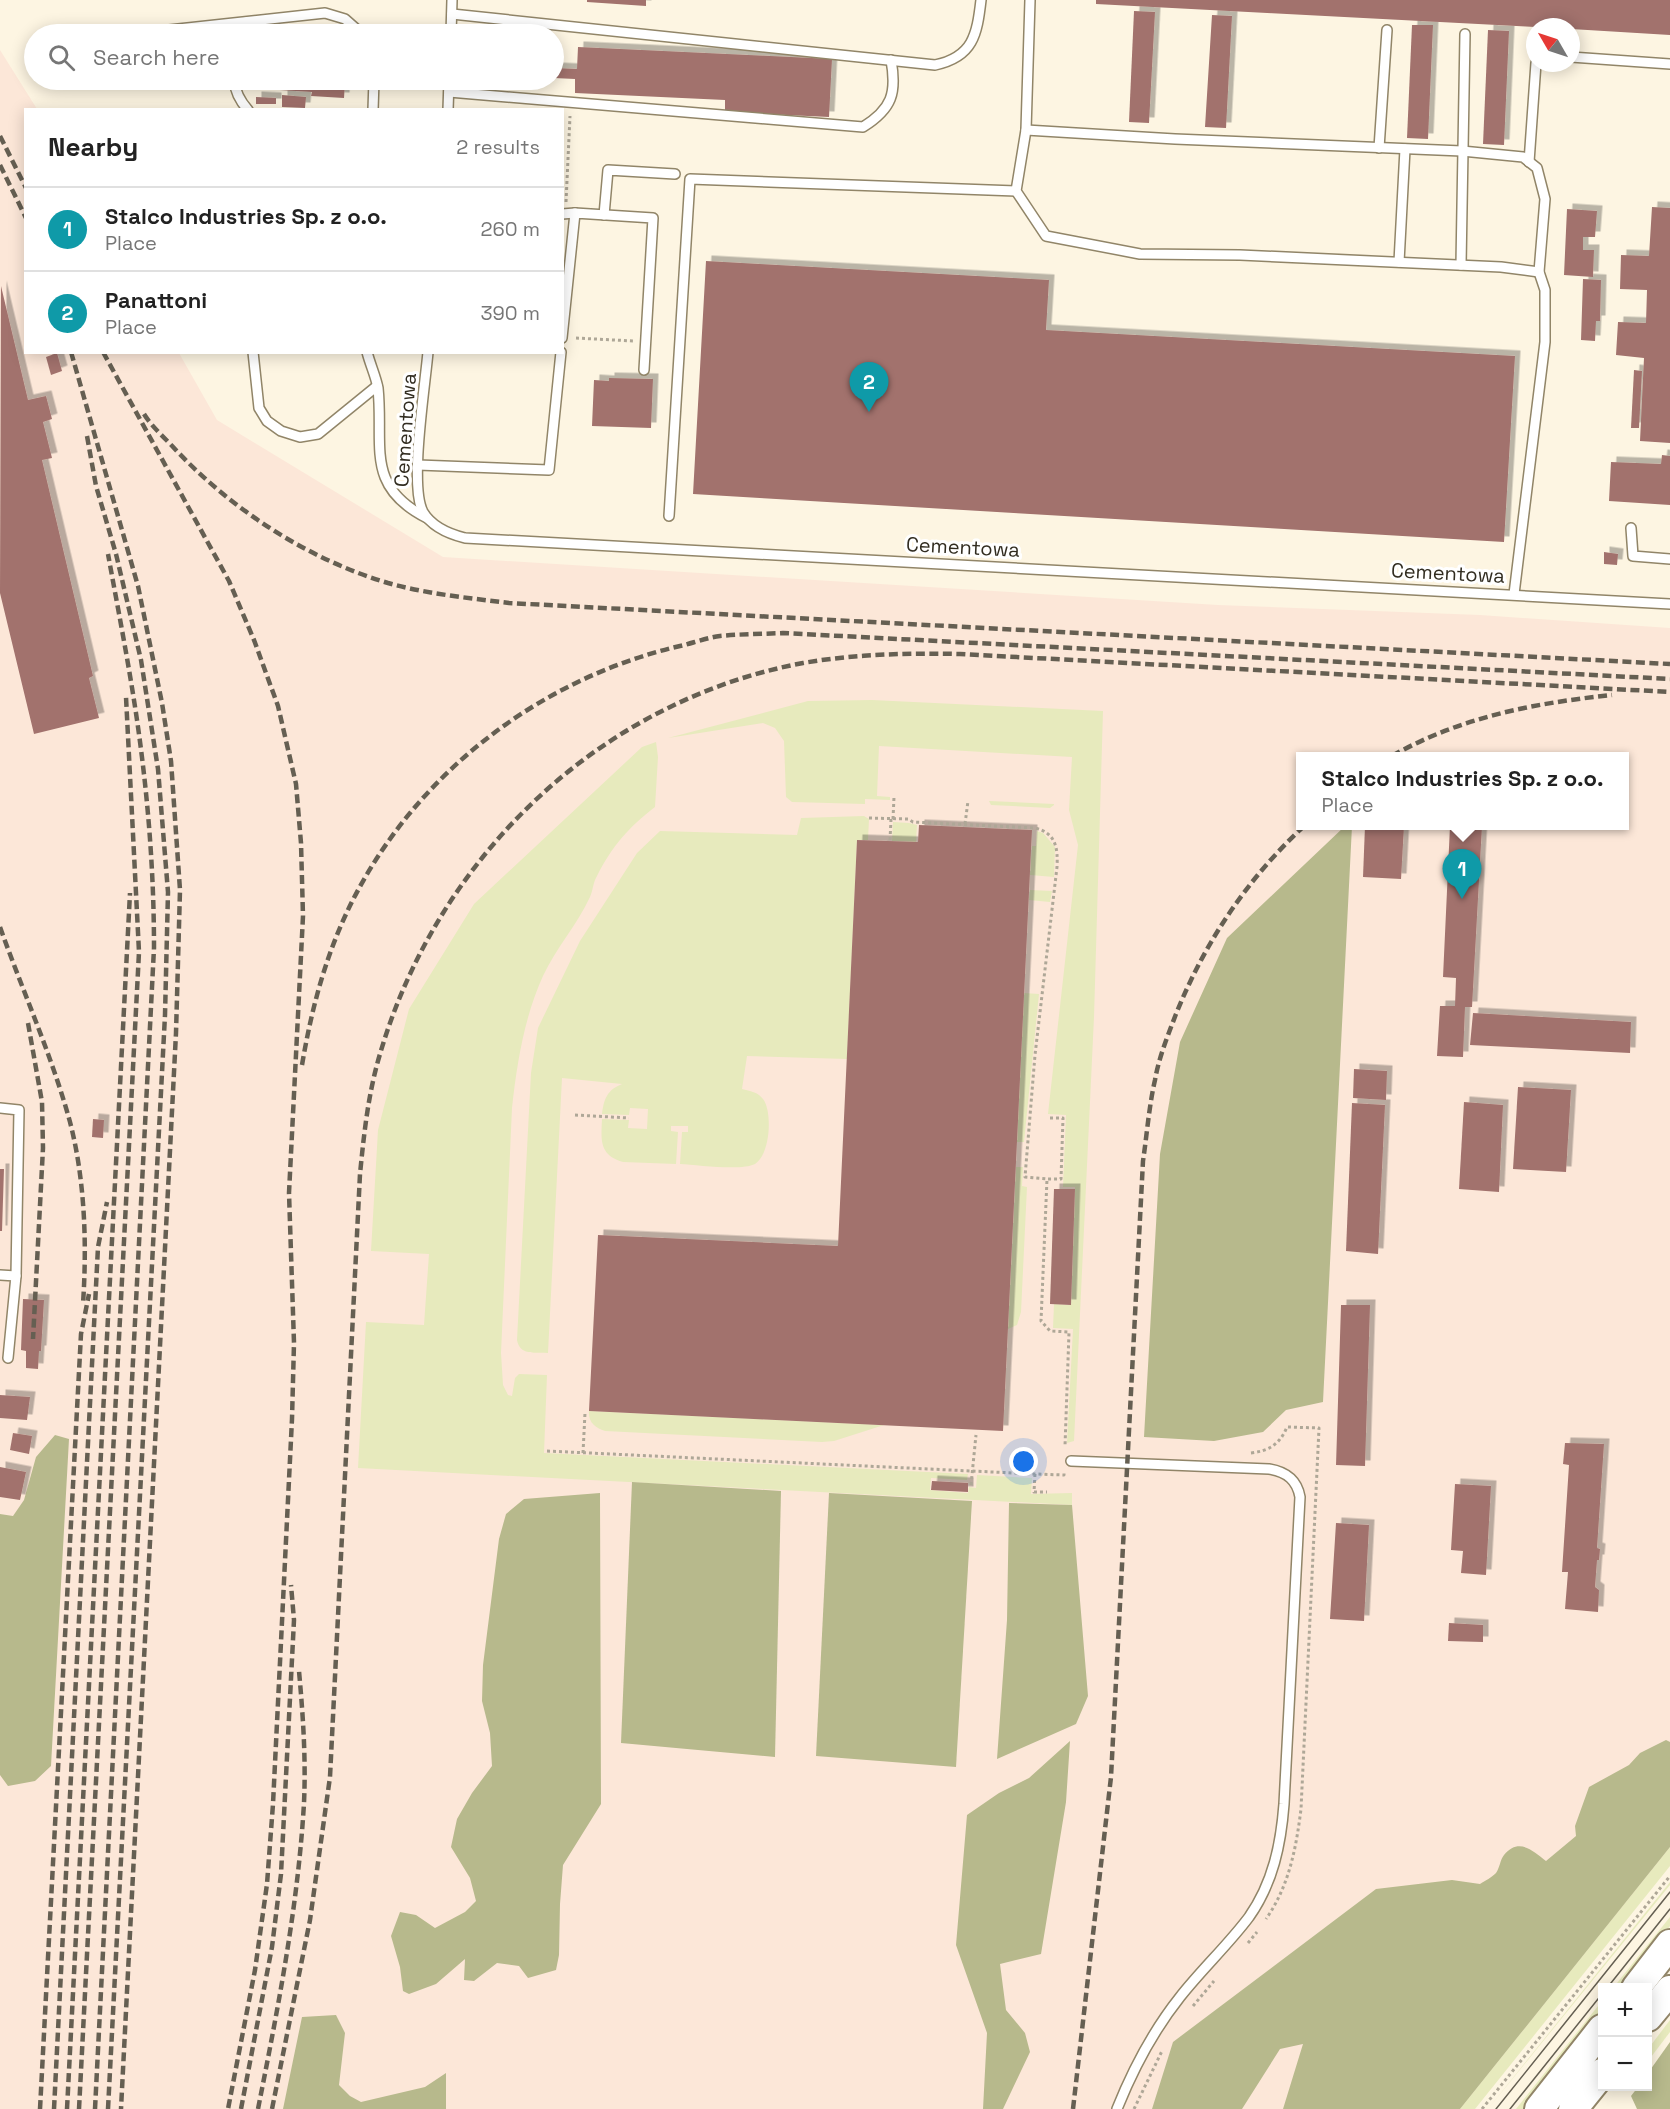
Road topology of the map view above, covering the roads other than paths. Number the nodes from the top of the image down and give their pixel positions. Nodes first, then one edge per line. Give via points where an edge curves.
1 (452, 0) edge
2 (981, 0) edge
3 (1030, 0) edge
4 (452, 14) junction
5 (246, 22) joint
6 (227, 24) edge
7 (351, 24) edge
8 (452, 24) edge
9 (547, 24) edge
10 (564, 26) edge
11 (1388, 30) dead end
12 (1465, 34) dead end
13 (1580, 58) edge
14 (891, 60) junction
15 (1670, 64) edge
16 (1535, 72) edge
17 (236, 90) edge
18 (374, 90) edge
19 (448, 92) joint
20 (246, 108) edge
21 (373, 108) edge
22 (448, 108) edge
23 (1026, 130) junction
24 (1379, 148) junction
25 (1405, 149) junction
26 (1462, 151) junction
27 (1529, 162) junction
28 (675, 174) dead end
29 (1016, 191) junction
30 (575, 213) junction
31 (564, 214) edge
32 (604, 215) junction
33 (564, 238) edge
34 (573, 240) junction
35 (1399, 262) junction
36 (1461, 265) junction
37 (1539, 272) junction
38 (564, 319) edge
39 (253, 354) edge
40 (368, 354) edge
41 (428, 354) edge
42 (561, 354) edge
43 (644, 370) dead end
44 (377, 386) junction
45 (418, 465) junction
46 (669, 516) dead end
47 (427, 518) junction
48 (1631, 528) dead end
49 (1670, 559) edge
50 (1514, 594) junction
51 (1670, 604) edge
52 (0, 1108) edge
53 (0, 1275) edge
54 (16, 1276) junction
55 (8, 1358) dead end
56 (1066, 1461) road end
57 (1670, 1944) edge
58 (1640, 1983) edge
59 (1670, 1989) edge
60 (1652, 2011) edge
61 (1598, 2034) edge
62 (1598, 2078) edge
63 (1117, 2109) edge
64 (1539, 2109) edge
65 (1573, 2109) edge

1 - 4 lane
2 - 14 lane via 978,25 964,53 935,65
3 - 23 lane
4 - 8 lane
4 - 9 lane
5 - 6 lane
5 - 7 lane via 325,13
10 - 14 lane
11 - 24 lane
12 - 26 lane
13 - 15 lane
14 - 19 lane via 895,81 891,101 863,127
16 - 27 lane
17 - 20 lane
18 - 21 lane
19 - 22 lane
23 - 24 lane
23 - 29 lane
24 - 25 lane
25 - 26 lane
25 - 35 lane
26 - 27 lane via 1523,157
26 - 36 lane
27 - 37 lane via 1537,168 1545,199
28 - 32 lane via 608,170
29 - 35 lane via 1046,236 1140,254
29 - 46 lane via 690,179
30 - 31 lane
30 - 32 lane
30 - 34 lane
32 - 43 lane via 653,218
33 - 34 lane
34 - 38 lane
35 - 36 lane
36 - 37 lane
37 - 50 lane via 1545,290 1545,342
39 - 44 lane via 259,408 267,421 281,431 300,437 318,434
40 - 44 lane
41 - 45 lane, Cementowa
42 - 45 lane via 549,470
44 - 47 lane via 381,468 387,484 411,510
45 - 47 lane, Cementowa via 417,492
47 - 50 lane, Cementowa via 441,529 465,538
48 - 49 lane via 1633,556
50 - 51 lane, Cementowa
52 - 54 lane via 20,1110
53 - 54 lane
54 - 55 lane
56 - 63 lane via 1269,1469 1292,1479 1300,1497 1284,1804 1275,1863 1249,1916 1157,2029
57 - 58 main road
59 - 60 main road
61 - 64 main road
62 - 65 main road

